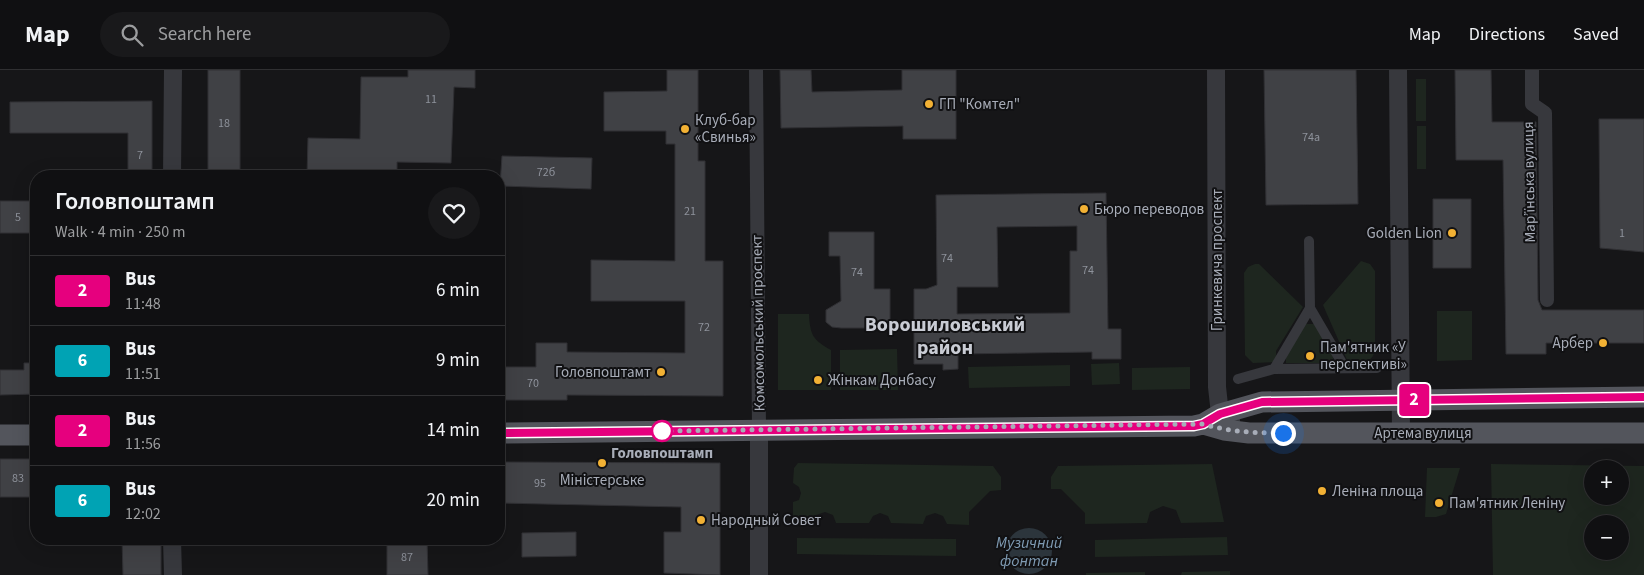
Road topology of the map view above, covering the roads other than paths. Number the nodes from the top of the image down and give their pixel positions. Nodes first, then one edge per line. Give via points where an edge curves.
1 (173, 70) edge
2 (756, 70) edge
3 (1216, 70) edge
4 (1398, 70) edge
5 (1532, 70) edge
6 (172, 170) edge
7 (1309, 241) dead end
8 (1547, 300) dead end
9 (1310, 308) junction
10 (1345, 368) junction
11 (1377, 368) dead end
12 (1274, 369) junction
13 (1238, 379) dead end
14 (1644, 397) edge
15 (1401, 400) junction
16 (1211, 419) junction
17 (759, 429) junction
18 (1644, 432) edge
19 (505, 433) edge
20 (1401, 433) junction
21 (0, 435) edge
22 (30, 435) edge
23 (172, 545) edge
24 (173, 575) edge
25 (759, 575) edge

1 - 6 street
2 - 17 street, Комсомольський проспект
3 - 16 street, Гринкевича проспект via 1217,387
4 - 15 street
5 - 8 street, Мар’їнська вулиця via 1532,104 1545,113
7 - 9 street
9 - 10 street
9 - 12 street
10 - 11 street
10 - 12 street
12 - 13 street
14 - 15 main road, Артема вулиця
15 - 16 main road, Артема вулиця via 1262,402
15 - 20 street
16 - 17 main road, Артема вулиця
16 - 20 main road, Артема вулиця via 1224,430 1249,433
17 - 19 main road, Артема вулиця
17 - 25 street, Комсомольський проспект
18 - 20 main road, Артема вулиця
21 - 22 main road
23 - 24 street

